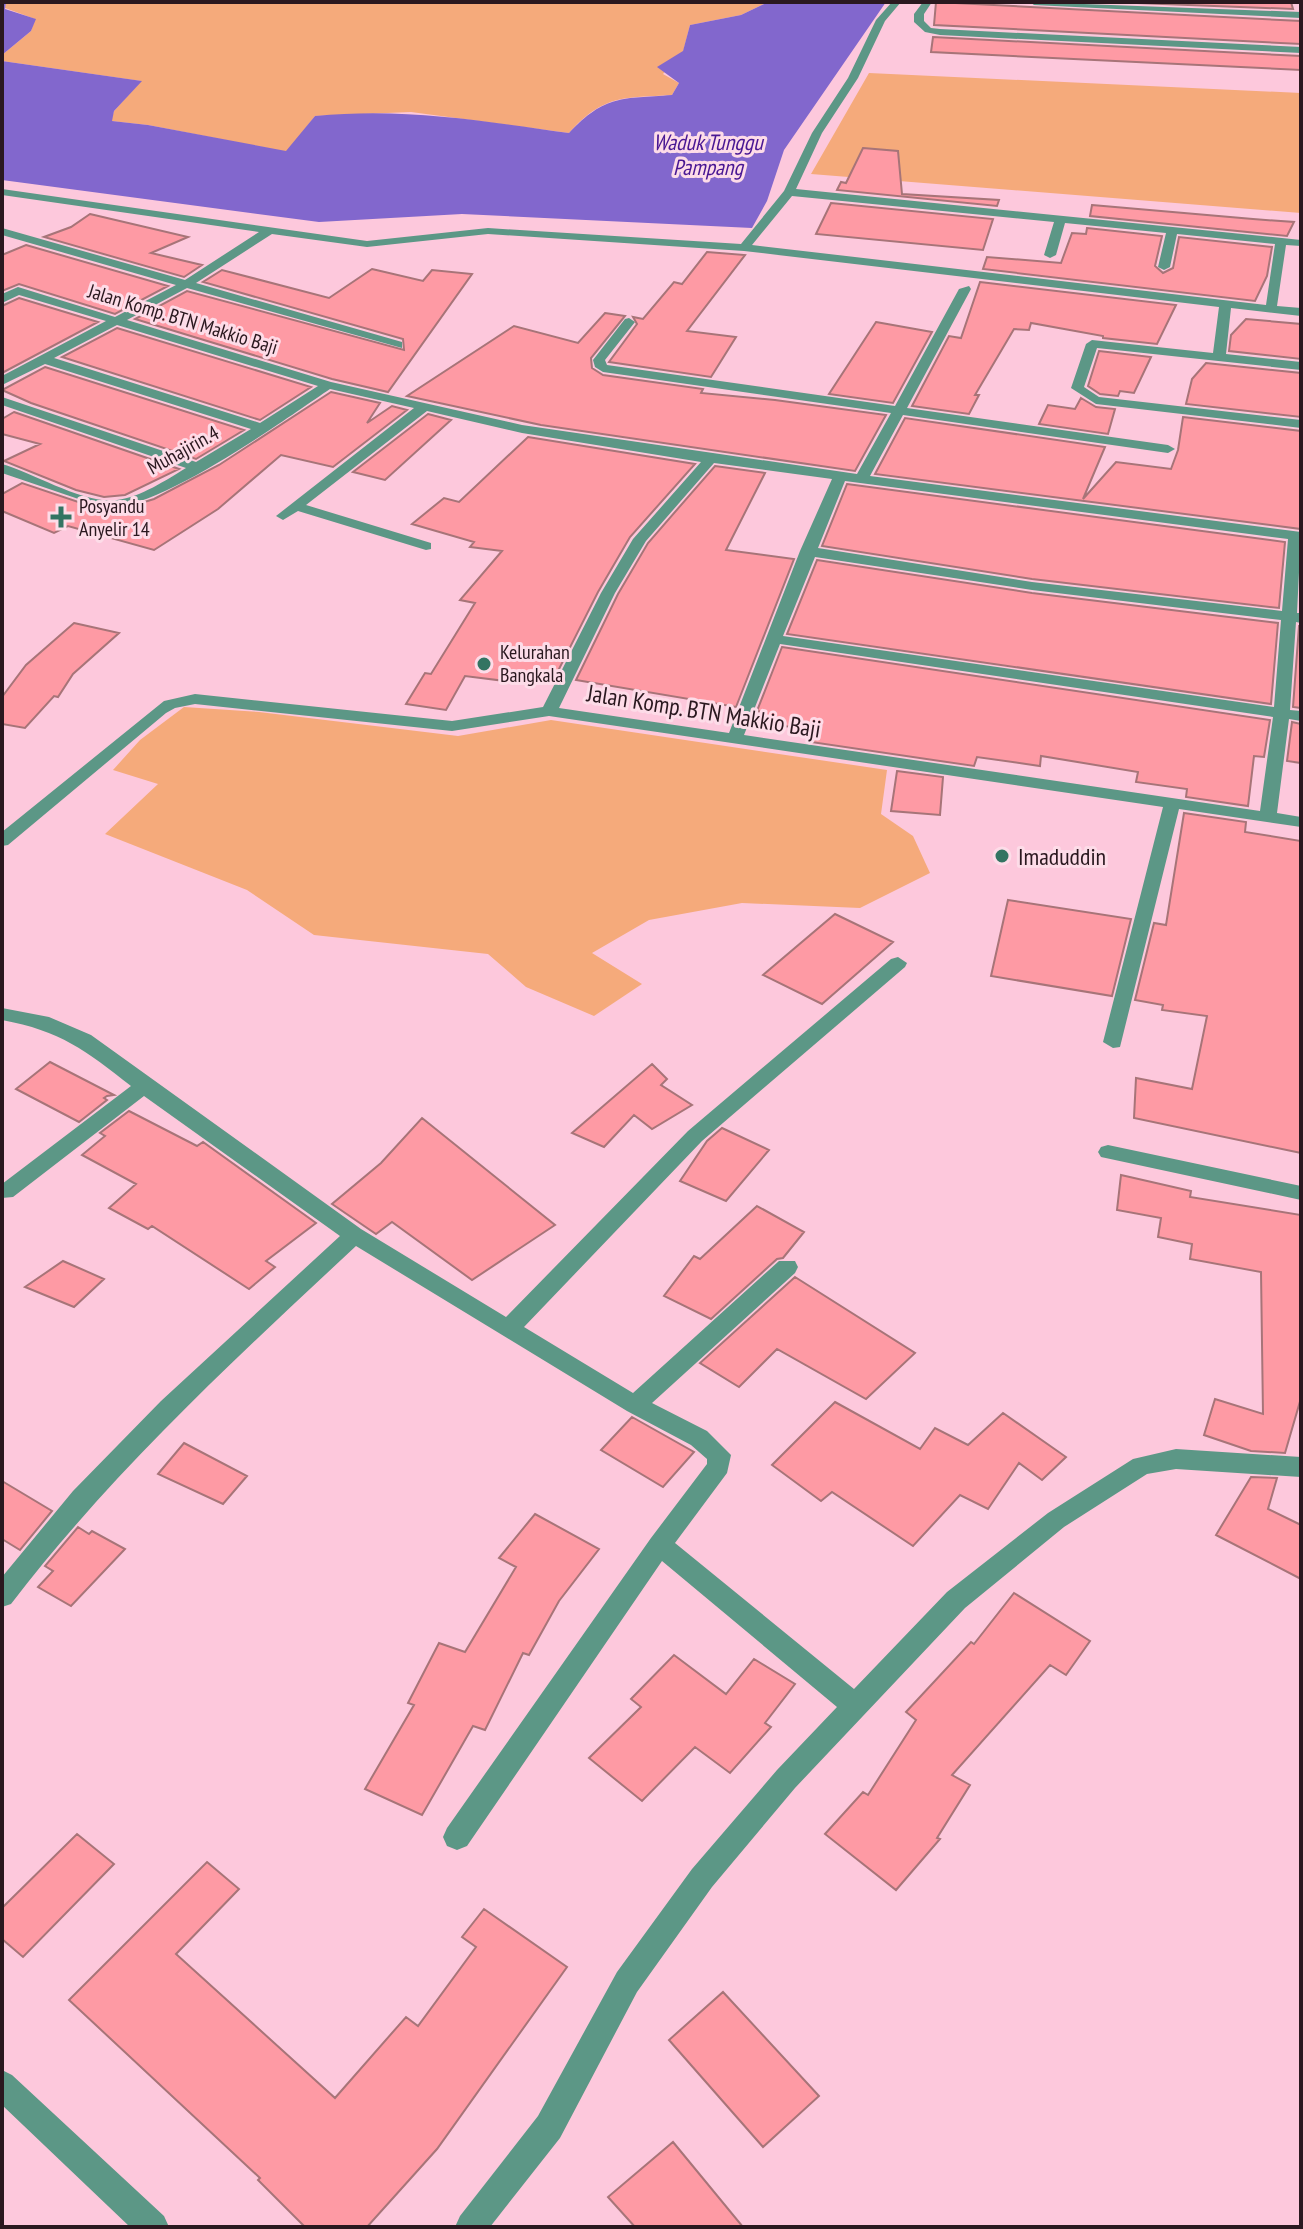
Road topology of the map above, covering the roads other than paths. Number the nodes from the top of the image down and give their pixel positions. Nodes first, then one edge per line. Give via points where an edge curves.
1 (897, 2) edge
2 (928, 2) edge
3 (1034, 2) edge
4 (1074, 3) edge
5 (1301, 15) edge
6 (1301, 50) edge
7 (2, 192) edge
8 (789, 192) junction
9 (1060, 220) junction
10 (270, 230) junction
11 (2, 231) edge
12 (1172, 231) junction
13 (1281, 242) junction
14 (1301, 243) edge
15 (744, 248) junction
16 (1050, 255) dead end
17 (1164, 267) dead end
18 (188, 283) junction
19 (2, 286) edge
20 (965, 289) dead end
21 (18, 291) junction
22 (2, 299) edge
23 (1225, 304) junction
24 (1271, 309) junction
25 (1301, 312) edge
26 (114, 321) junction
27 (629, 322) dead end
28 (398, 345) dead end
29 (1219, 357) junction
30 (43, 359) junction
31 (1301, 366) edge
32 (2, 381) edge
33 (328, 385) junction
34 (2, 401) edge
35 (422, 409) junction
36 (899, 410) junction
37 (1301, 424) edge
38 (261, 428) junction
39 (1168, 449) dead end
40 (711, 459) junction
41 (197, 467) junction
42 (2, 468) edge
43 (840, 475) junction
44 (862, 478) junction
45 (296, 506) junction
46 (283, 516) dead end
47 (1298, 536) edge
48 (426, 546) dead end
49 (807, 551) junction
50 (1294, 618) edge
51 (775, 639) junction
52 (549, 711) junction
53 (1282, 713) junction
54 (1301, 716) edge
55 (734, 740) junction
56 (1172, 805) junction
57 (1268, 817) junction
58 (1301, 822) edge
59 (5, 834) edge
60 (898, 963) dead end
61 (2, 1014) edge
62 (1113, 1042) dead end
63 (144, 1086) junction
64 (1108, 1152) dead end
65 (6, 1192) dead end
66 (1301, 1193) edge
67 (354, 1235) junction
68 (787, 1267) dead end
69 (509, 1328) junction
70 (635, 1405) junction
71 (1301, 1467) edge
72 (660, 1545) junction
73 (2, 1596) edge
74 (854, 1705) junction
75 (457, 1837) dead end
76 (2, 2085) edge
77 (151, 2226) edge
78 (471, 2227) edge

1 - 8 street via 881,20
2 - 6 street via 919,22 928,30
3 - 4 street
4 - 5 street
7 - 10 street
8 - 9 street
8 - 15 street
9 - 12 street
9 - 16 street
10 - 15 street via 367,244 488,231
10 - 18 street
11 - 18 street
12 - 13 street
12 - 17 street
13 - 14 street
13 - 24 street
15 - 23 street
18 - 26 street
18 - 28 street
19 - 21 street, Jalan Komp. BTN Makkio Baji
20 - 36 street
21 - 22 street
21 - 26 street, Jalan Komp. BTN Makkio Baji
23 - 24 street
23 - 29 street
24 - 25 street
26 - 30 street
26 - 33 street, Jalan Komp. BTN Makkio Baji
27 - 36 street via 599,360 603,368
29 - 31 street
29 - 37 street via 1092,344 1077,388 1096,400
30 - 32 street
30 - 38 street
33 - 35 street, Jalan Komp. BTN Makkio Baji
33 - 38 street, Muhajirin.4
34 - 41 street
35 - 40 street, Jalan Komp. BTN Makkio Baji
35 - 45 street
36 - 39 street
36 - 44 street
38 - 41 street, Muhajirin.4
40 - 43 street, Jalan Komp. BTN Makkio Baji
40 - 52 street via 640,539
41 - 42 street, Muhajirin.4 via 117,505
43 - 44 street, Jalan Komp. BTN Makkio Baji
43 - 49 street
44 - 47 street, Jalan Komp. BTN Makkio Baji
45 - 46 street
45 - 48 street
47 - 50 street
49 - 50 street via 1032,586
49 - 51 street
50 - 53 street
51 - 53 street
51 - 55 street
52 - 55 street, Jalan Komp. BTN Makkio Baji
52 - 59 street, Jalan Komp. BTN Makkio Baji via 452,726 212,699 183,701 160,710
53 - 54 street
53 - 57 street
55 - 56 street, Jalan Komp. BTN Makkio Baji
56 - 57 street, Jalan Komp. BTN Makkio Baji
56 - 62 street
57 - 58 street, Jalan Komp. BTN Makkio Baji
60 - 69 street via 696,1135
61 - 63 street via 65,1029
63 - 65 street
63 - 67 street
64 - 66 street
67 - 69 street
67 - 73 street via 135,1440
68 - 70 street
69 - 70 street
70 - 72 street via 699,1438 719,1455 719,1466
71 - 74 street via 1176,1459 1141,1466 1056,1520 956,1600
72 - 74 street
72 - 75 street
74 - 78 street via 702,1878 627,1982 549,2127
76 - 77 street

